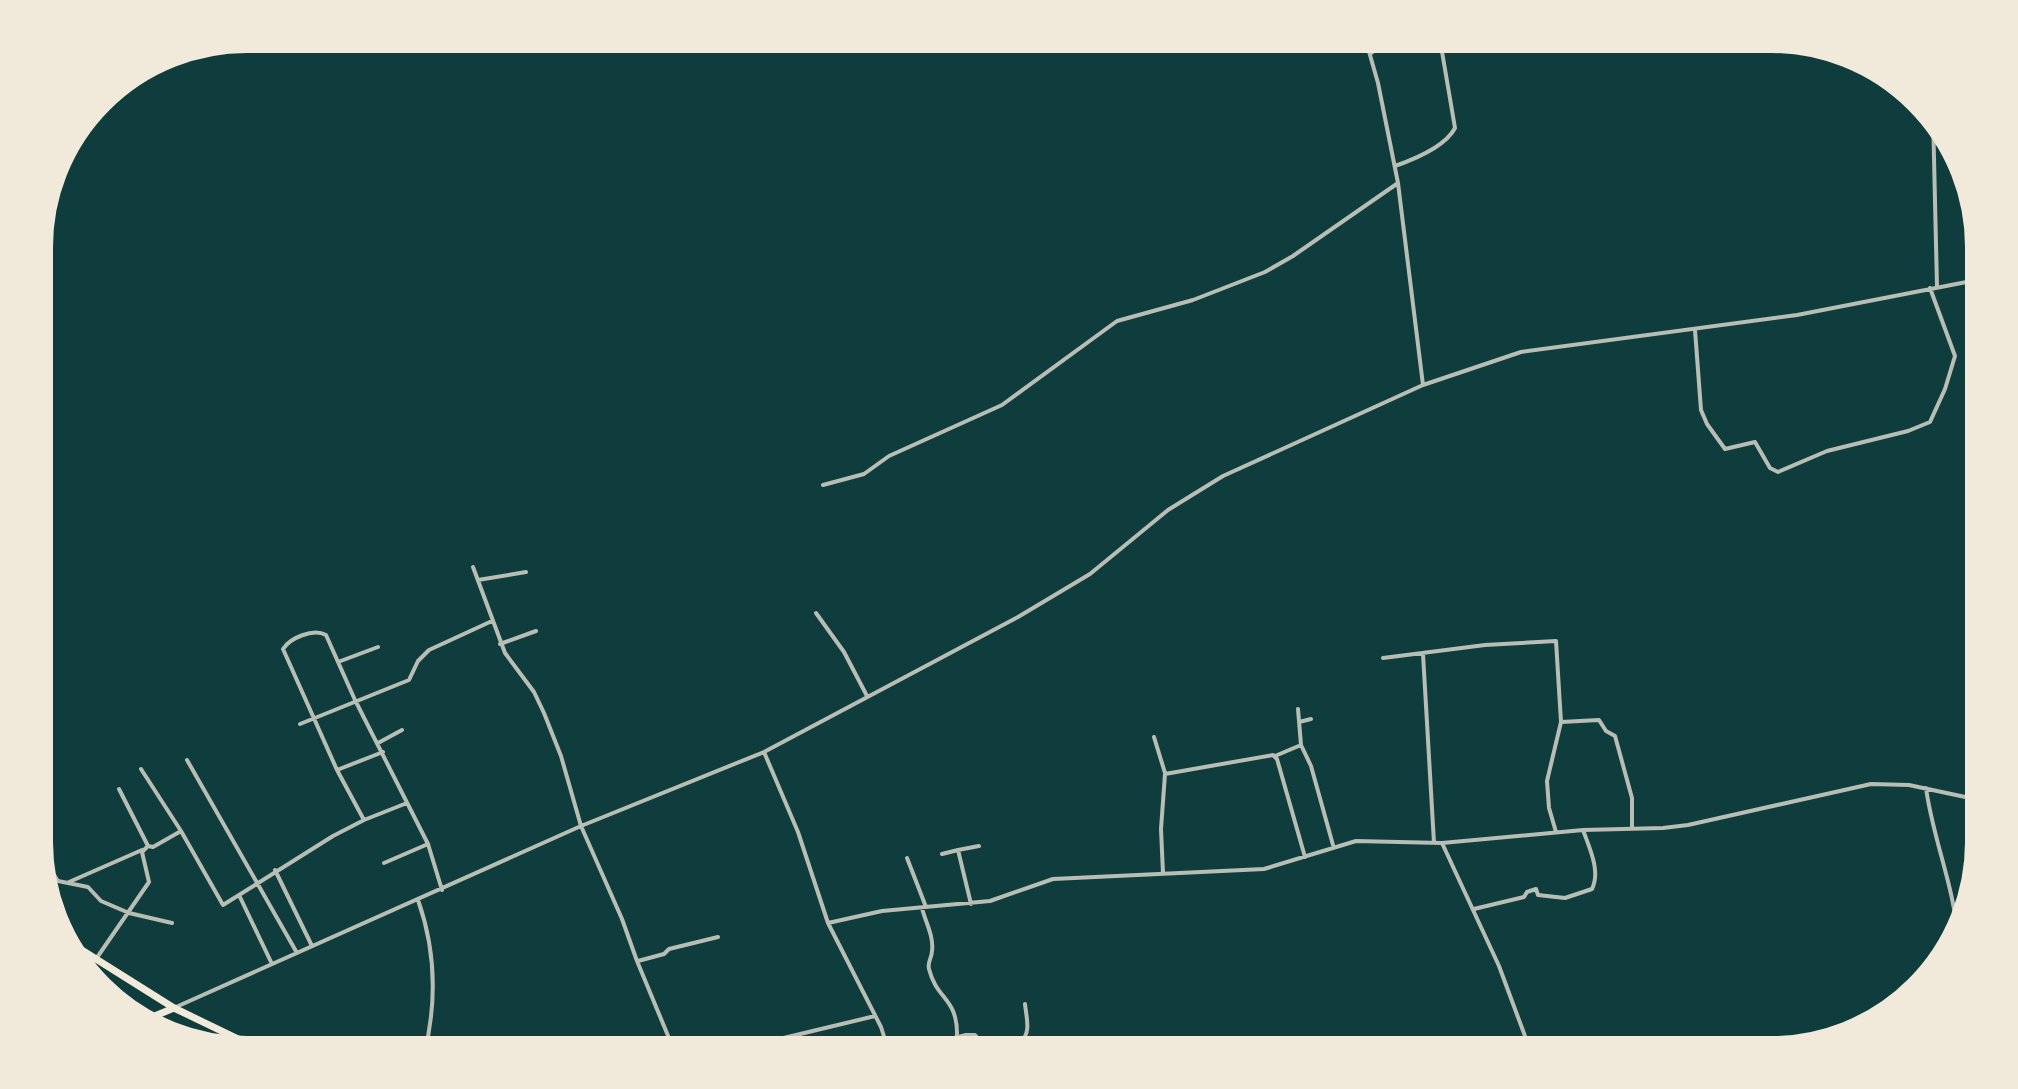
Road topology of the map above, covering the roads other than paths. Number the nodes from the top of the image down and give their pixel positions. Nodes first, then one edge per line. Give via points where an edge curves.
1 (1368, 48) edge
2 (1378, 48) edge
3 (1441, 48) edge
4 (1370, 54) junction
5 (1933, 133) edge
6 (1395, 166) junction
7 (1398, 183) junction
8 (1970, 281) edge
9 (1937, 287) junction
10 (1930, 288) junction
11 (1695, 330) junction
12 (1423, 385) junction
13 (823, 485) dead end
14 (473, 567) dead end
15 (526, 572) dead end
16 (478, 580) junction
17 (816, 613) dead end
18 (492, 621) junction
19 (536, 631) dead end
20 (500, 644) junction
21 (378, 647) dead end
22 (1423, 654) junction
23 (1383, 658) dead end
24 (338, 662) junction
25 (867, 696) junction
26 (355, 700) junction
27 (1298, 709) dead end
28 (314, 718) junction
29 (1311, 719) dead end
30 (1299, 722) junction
31 (1561, 722) junction
32 (300, 724) dead end
33 (402, 730) dead end
34 (1154, 737) dead end
35 (378, 743) junction
36 (1301, 745) junction
37 (383, 752) junction
38 (764, 752) junction
39 (1275, 756) junction
40 (187, 760) dead end
41 (141, 769) dead end
42 (337, 770) junction
43 (1165, 774) junction
44 (1926, 788) junction
45 (119, 789) dead end
46 (1970, 798) edge
47 (407, 803) junction
48 (364, 820) junction
49 (581, 826) junction
50 (1632, 829) junction
51 (1583, 830) junction
52 (181, 831) junction
53 (1556, 832) junction
54 (1434, 843) junction
55 (1442, 843) junction
56 (428, 844) junction
57 (979, 846) dead end
58 (1334, 846) junction
59 (146, 848) junction
60 (958, 850) junction
61 (942, 854) dead end
62 (1305, 857) junction
63 (907, 858) dead end
64 (384, 863) dead end
65 (50, 869) edge
66 (275, 870) junction
67 (1163, 873) junction
68 (67, 883) junction
69 (256, 884) junction
70 (442, 890) junction
71 (239, 895) junction
72 (418, 900) junction
73 (971, 904) junction
74 (924, 908) junction
75 (1474, 909) junction
76 (129, 913) junction
77 (1954, 918) edge
78 (172, 923) dead end
79 (828, 923) junction
80 (718, 937) dead end
81 (312, 946) junction
82 (79, 949) edge
83 (297, 953) junction
84 (96, 959) junction
85 (637, 961) junction
86 (272, 964) junction
87 (1025, 1004) dead end
88 (174, 1008) junction
89 (875, 1016) junction
90 (152, 1017) edge
91 (957, 1037) junction
92 (241, 1041) edge
93 (427, 1041) edge
94 (670, 1041) edge
95 (771, 1041) edge
96 (884, 1041) edge
97 (940, 1041) edge
98 (980, 1041) edge
99 (1022, 1041) edge
100 (1527, 1041) edge

1 - 4 street
2 - 4 street
3 - 6 street via 1455,128 1432,148
4 - 6 street
5 - 9 street
6 - 7 street
7 - 12 street
7 - 13 street via 1265,272 1117,321 1002,405 887,457 866,473
8 - 9 street
9 - 10 street
10 - 11 street
10 - 11 street via 1955,356 1930,422 1827,451 1778,472 1755,442 1725,449 1707,424 1701,410
11 - 12 street via 1516,353
12 - 25 street via 1223,476 1172,507 1090,574
14 - 16 street
15 - 16 street
16 - 18 street
17 - 25 street
18 - 20 street
18 - 26 street via 429,650 409,680
19 - 20 street
20 - 49 street via 544,713
21 - 24 street
22 - 23 street
22 - 31 street via 1556,641
22 - 54 street
24 - 26 street
24 - 28 street via 322,631 284,645
25 - 38 street
26 - 28 street
26 - 35 street
27 - 30 street
28 - 32 street
28 - 42 street
29 - 30 street
30 - 36 street
31 - 50 street via 1599,720 1615,736 1632,798
31 - 53 street via 1547,781
33 - 35 street
34 - 43 street
35 - 37 street
36 - 39 street
36 - 58 street
37 - 42 street
37 - 47 street
38 - 49 street
38 - 79 street
39 - 43 street
39 - 62 street
40 - 69 street
41 - 52 street
42 - 48 street
43 - 67 street
44 - 46 street
44 - 50 street via 1871,784 1688,825
44 - 77 street
45 - 59 street
47 - 48 street
47 - 56 street
48 - 66 street
49 - 70 street
49 - 85 street
50 - 51 street
51 - 53 street
51 - 75 street via 1594,864 1592,889 1565,898 1538,895 1536,889
52 - 59 street
52 - 71 street via 220,902 227,904
53 - 55 street
54 - 55 street
54 - 58 street via 1369,840
55 - 75 street
56 - 64 street
56 - 70 street
57 - 60 street
58 - 62 street
59 - 68 street
59 - 76 street via 142,852 149,882
60 - 61 street
60 - 73 street
62 - 67 street via 1264,869
63 - 74 street
65 - 68 street via 58,881
66 - 69 street
66 - 81 street
67 - 73 street via 1048,880
68 - 76 street via 88,887 101,901
69 - 71 street
69 - 83 street
70 - 72 street
71 - 86 street
72 - 81 street
72 - 93 street via 427,927 433,984
73 - 74 street
74 - 79 street
74 - 91 street via 932,947 929,970 955,1011
75 - 100 street
76 - 78 street
76 - 84 street
79 - 89 street
80 - 85 street
81 - 83 street
82 - 84 main road
83 - 86 street
84 - 88 main road
85 - 94 street
86 - 88 street
87 - 99 street via 1027,1033
88 - 90 main road
88 - 92 main road
89 - 95 street
89 - 96 street
91 - 97 street
91 - 98 street via 974,1035

